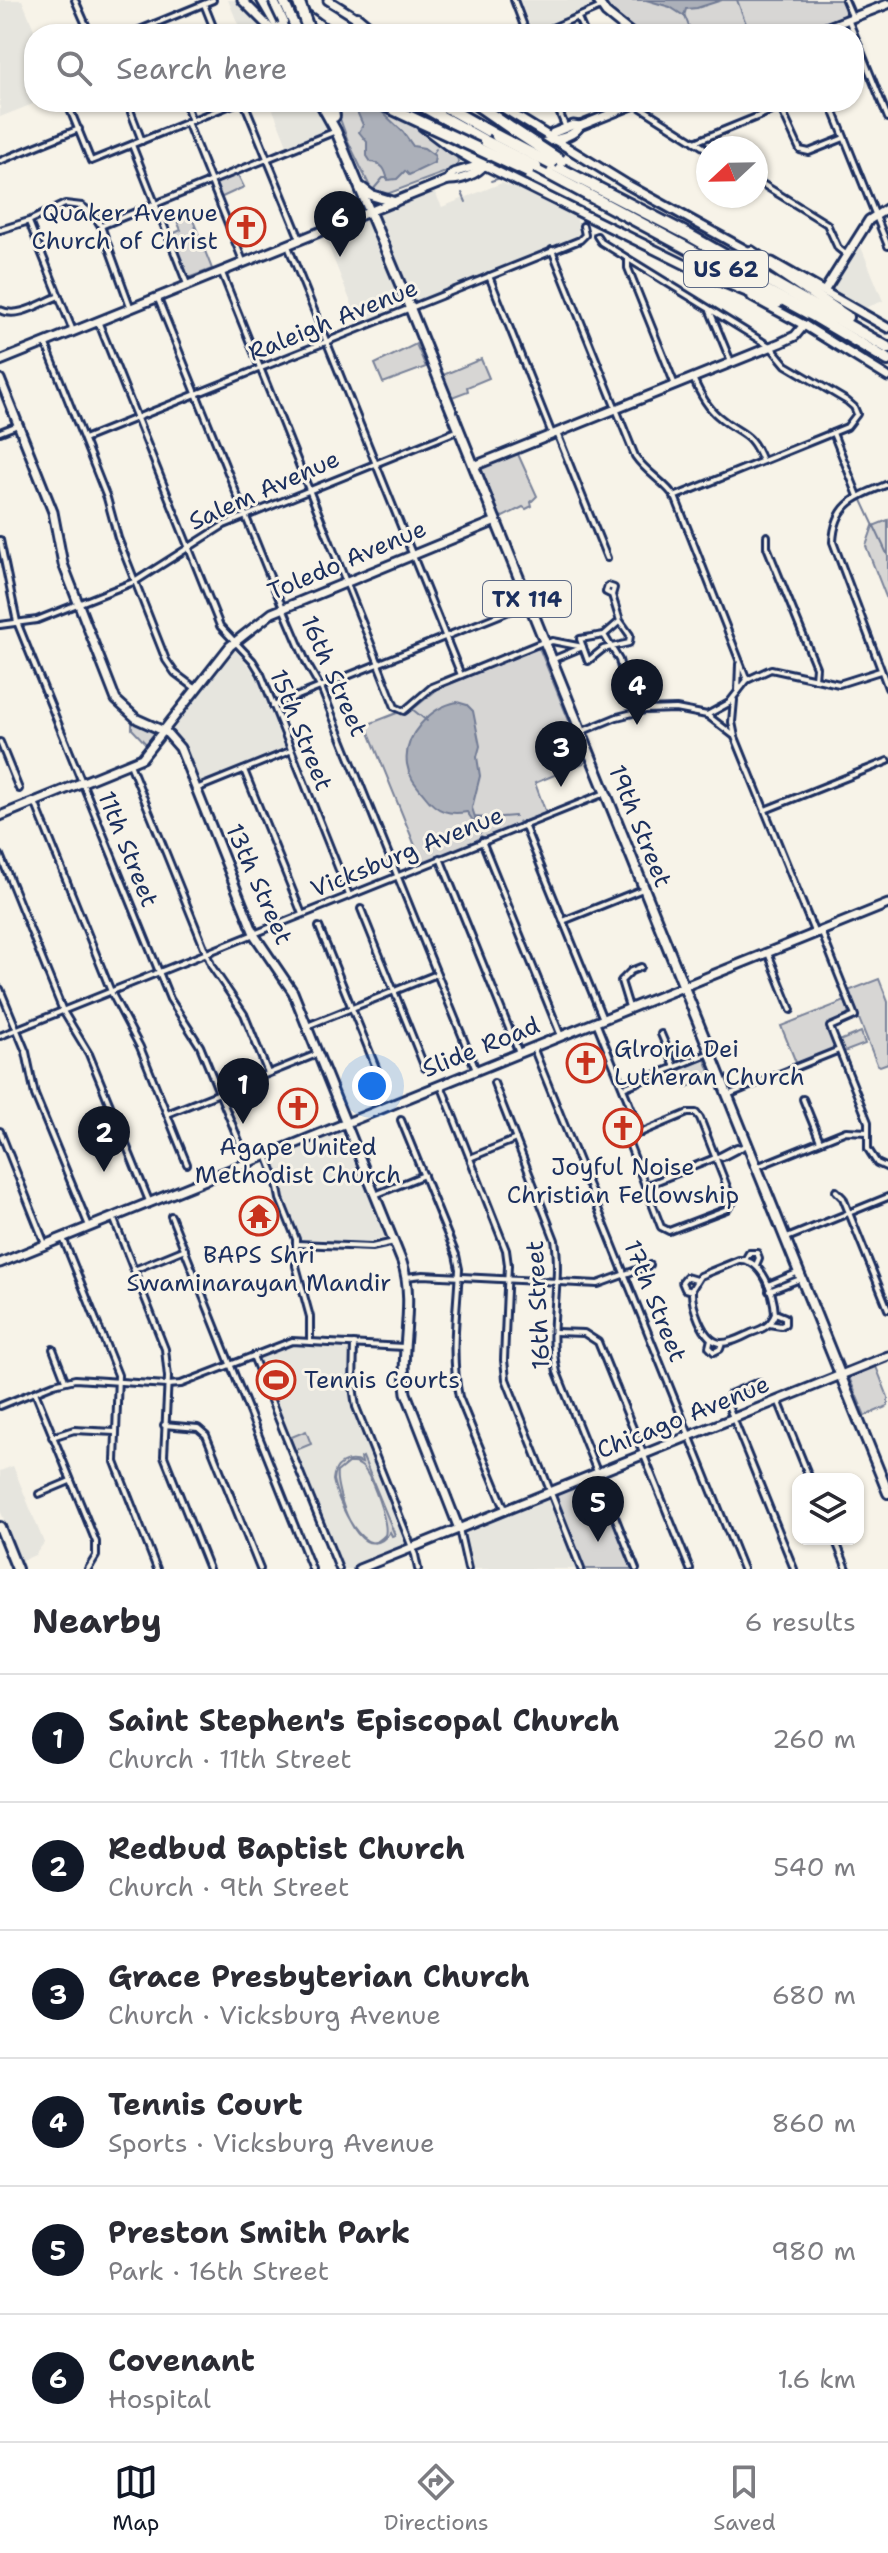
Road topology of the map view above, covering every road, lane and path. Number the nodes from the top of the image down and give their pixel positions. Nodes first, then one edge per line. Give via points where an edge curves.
1 (75, 0) edge
2 (213, 0) edge
3 (242, 0) edge
4 (264, 0) edge
5 (273, 0) edge
6 (284, 0) edge
7 (298, 0) edge
8 (514, 0) edge
9 (845, 0) edge
10 (334, 1) edge
11 (599, 3) edge
12 (204, 4) junction
13 (888, 4) edge
14 (357, 18) joint
15 (578, 18) junction
16 (850, 18) junction
17 (86, 24) edge
18 (154, 24) edge
19 (212, 24) edge
20 (266, 24) edge
21 (284, 24) edge
22 (285, 24) edge
23 (290, 24) edge
24 (296, 24) edge
25 (306, 24) edge
26 (316, 24) edge
27 (365, 24) edge
28 (523, 24) edge
29 (563, 24) edge
30 (581, 24) edge
31 (621, 24) edge
32 (835, 24) edge
33 (852, 24) edge
34 (864, 55) edge
35 (71, 112) edge
36 (131, 112) edge
37 (188, 112) edge
38 (216, 112) edge
39 (246, 112) edge
40 (328, 112) edge
41 (331, 112) edge
42 (401, 112) edge
43 (406, 112) edge
44 (433, 112) edge
45 (455, 112) edge
46 (487, 112) edge
47 (509, 112) edge
48 (560, 112) edge
49 (616, 112) edge
50 (651, 112) edge
51 (764, 112) edge
52 (783, 112) edge
53 (834, 112) edge
54 (334, 116) joint
55 (888, 118) edge
56 (190, 122) junction
57 (526, 123) junction
58 (79, 129) junction
59 (336, 131) junction
60 (569, 131) junction
61 (844, 138) junction
62 (551, 139) junction
63 (142, 141) junction
64 (695, 142) joint
65 (132, 145) junction
66 (457, 150) junction
67 (573, 153) junction
68 (267, 158) junction
69 (0, 161) edge
70 (556, 163) junction
71 (484, 165) junction
72 (532, 169) junction
73 (459, 171) junction
74 (448, 180) junction
75 (211, 181) junction
76 (518, 183) junction
77 (358, 184) junction
78 (768, 187) edge
79 (394, 202) junction
80 (155, 204) junction
81 (888, 208) edge
82 (370, 211) junction
83 (875, 214) junction
84 (29, 221) junction
85 (101, 226) junction
86 (583, 226) dead end
87 (0, 230) edge
88 (597, 236) dead end
89 (300, 239) junction
90 (287, 244) junction
91 (888, 246) edge
92 (552, 250) junction
93 (751, 252) junction
94 (847, 255) junction
95 (628, 259) junction
96 (244, 262) junction
97 (692, 268) junction
98 (221, 271) junction
99 (489, 276) junction
100 (188, 284) junction
101 (825, 290) junction
102 (59, 296) junction
103 (157, 297) junction
104 (130, 308) junction
105 (410, 308) junction
106 (709, 308) junction
107 (0, 310) edge
108 (98, 321) junction
109 (804, 325) junction
110 (888, 328) edge
111 (73, 331) junction
112 (45, 342) junction
113 (326, 342) junction
114 (888, 346) edge
115 (771, 347) junction
116 (872, 350) junction
117 (888, 360) edge
118 (0, 361) edge
119 (731, 363) junction
120 (260, 368) junction
121 (888, 377) edge
122 (693, 378) junction
123 (0, 379) edge
124 (675, 385) junction
125 (196, 394) junction
126 (616, 409) junction
127 (137, 418) junction
128 (18, 425) junction
129 (459, 430) junction
130 (0, 432) edge
131 (833, 433) junction
132 (554, 434) junction
133 (84, 439) junction
134 (762, 461) junction
135 (375, 463) junction
136 (474, 466) junction
137 (888, 484) edge
138 (310, 490) junction
139 (858, 496) junction
140 (674, 497) junction
141 (245, 516) junction
142 (496, 521) junction
143 (767, 536) dead end
144 (0, 540) edge
145 (187, 546) junction
146 (412, 555) junction
147 (607, 558) dead end
148 (135, 581) junction
149 (346, 581) junction
150 (612, 595) dead end
151 (529, 603) junction
152 (77, 604) junction
153 (283, 607) junction
154 (620, 621) junction
155 (18, 624) junction
156 (0, 625) edge
157 (604, 635) junction
158 (445, 637) junction
159 (233, 642) junction
160 (545, 643) junction
161 (583, 647) junction
162 (610, 647) junction
163 (739, 657) junction
164 (551, 660) junction
165 (378, 664) junction
166 (880, 671) junction
167 (622, 672) dead end
168 (461, 675) junction
169 (814, 679) junction
170 (747, 680) junction
171 (321, 687) junction
172 (888, 688) edge
173 (196, 689) junction
174 (738, 691) junction
175 (734, 697) junction
176 (273, 706) junction
177 (707, 715) junction
178 (165, 732) junction
179 (581, 732) junction
180 (735, 737) junction
181 (0, 742) edge
182 (291, 750) junction
183 (888, 761) edge
184 (130, 764) junction
185 (244, 770) junction
186 (82, 783) junction
187 (19, 789) dead end
188 (196, 789) junction
189 (605, 793) junction
190 (35, 802) junction
191 (765, 810) junction
192 (0, 816) edge
193 (524, 825) junction
194 (482, 841) junction
195 (0, 855) edge
196 (440, 858) junction
197 (397, 876) junction
198 (644, 889) junction
199 (349, 895) junction
200 (888, 904) edge
201 (361, 909) dead end
202 (302, 914) junction
203 (563, 921) junction
204 (319, 927) dead end
205 (818, 932) junction
206 (254, 934) junction
207 (206, 953) junction
208 (768, 953) junction
209 (641, 967) dead end
210 (158, 972) junction
211 (437, 974) junction
212 (683, 986) junction
213 (0, 989) edge
214 (395, 991) junction
215 (111, 992) junction
216 (352, 1008) junction
217 (629, 1008) junction
218 (791, 1010) dead end
219 (63, 1011) junction
220 (600, 1020) junction
221 (307, 1026) junction
222 (17, 1030) junction
223 (661, 1034) dead end
224 (0, 1036) edge
225 (561, 1036) junction
226 (533, 1047) junction
227 (839, 1050) junction
228 (318, 1053) junction
229 (519, 1053) junction
230 (710, 1053) junction
231 (675, 1067) junction
232 (425, 1068) dead end
233 (476, 1070) junction
234 (268, 1073) junction
235 (494, 1083) dead end
236 (383, 1085) dead end
237 (441, 1085) junction
238 (623, 1088) junction
239 (219, 1093) junction
240 (727, 1095) junction
241 (803, 1099) dead end
242 (167, 1114) junction
243 (401, 1120) dead end
244 (346, 1123) junction
245 (0, 1131) edge
246 (868, 1132) junction
247 (641, 1133) junction
248 (516, 1139) junction
249 (820, 1141) junction
250 (744, 1146) junction
251 (267, 1155) junction
252 (718, 1156) junction
253 (470, 1158) junction
254 (248, 1163) junction
255 (187, 1164) dead end
256 (756, 1167) junction
257 (888, 1168) edge
258 (424, 1175) junction
259 (645, 1186) junction
260 (836, 1191) dead end
261 (375, 1195) junction
262 (888, 1197) edge
263 (149, 1203) junction
264 (849, 1213) junction
265 (171, 1216) dead end
266 (113, 1217) junction
267 (89, 1227) junction
268 (63, 1238) junction
269 (785, 1238) junction
270 (394, 1242) junction
271 (297, 1244) junction
272 (45, 1245) junction
273 (185, 1249) junction
274 (745, 1260) junction
275 (0, 1263) edge
276 (650, 1265) dead end
277 (756, 1265) junction
278 (134, 1270) junction
279 (625, 1275) junction
280 (800, 1275) junction
281 (406, 1277) junction
282 (458, 1277) junction
283 (508, 1280) junction
284 (696, 1280) junction
285 (557, 1283) junction
286 (767, 1285) junction
287 (692, 1291) junction
288 (769, 1291) junction
289 (888, 1309) edge
290 (775, 1313) junction
291 (769, 1324) junction
292 (555, 1332) junction
293 (711, 1339) junction
294 (310, 1342) junction
295 (722, 1343) junction
296 (354, 1344) junction
297 (405, 1347) junction
298 (53, 1349) dead end
299 (253, 1356) junction
300 (888, 1356) edge
301 (230, 1365) junction
302 (840, 1375) junction
303 (65, 1381) junction
304 (119, 1382) junction
305 (758, 1382) dead end
306 (167, 1385) junction
307 (35, 1392) junction
308 (778, 1400) junction
309 (0, 1406) edge
310 (733, 1418) junction
311 (164, 1425) junction
312 (115, 1432) junction
313 (689, 1435) junction
314 (52, 1437) junction
315 (643, 1454) junction
316 (597, 1473) junction
317 (808, 1473) edge
318 (70, 1481) junction
319 (551, 1491) junction
320 (888, 1493) edge
321 (39, 1494) dead end
322 (505, 1510) junction
323 (0, 1527) edge
324 (459, 1529) junction
325 (837, 1545) edge
326 (412, 1548) junction
327 (362, 1568) edge
328 (17, 1569) edge
329 (88, 1569) edge
330 (157, 1569) edge
331 (209, 1569) edge
332 (260, 1569) edge
333 (312, 1569) edge
334 (339, 1569) edge
335 (418, 1569) edge
336 (468, 1569) edge
337 (581, 1569) edge
338 (636, 1569) edge
339 (689, 1569) edge
340 (743, 1569) edge
341 (794, 1569) edge
342 (847, 1569) edge

1 - 17 street
2 - 12 street
3 - 20 main road
4 - 21 highway
4 - 24 highway
5 - 22 main road, bridge
6 - 23 main road, bridge
6 - 26 highway
7 - 25 highway, bridge
8 - 28 street
9 - 16 street
10 - 14 main road
11 - 15 street
11 - 31 main road
12 - 18 street
12 - 19 street
13 - 16 main road
14 - 27 highway
15 - 29 street
15 - 30 street
16 - 32 main road
16 - 33 street
34 - 55 street
35 - 58 street
36 - 63 street
37 - 56 street
38 - 56 street
39 - 68 street
40 - 59 main road, 19th Street / TX 114
41 - 54 highway
42 - 72 highway, bridge
43 - 66 highway
44 - 72 highway, bridge
45 - 70 highway, bridge
46 - 70 highway, bridge
47 - 57 main road
48 - 60 street
49 - 60 main road
50 - 64 street
51 - 64 street
52 - 61 street via 802,151
53 - 61 street
54 - 59 main road, 19th Street / TX 114
56 - 63 street
56 - 75 street
57 - 62 main road
57 - 66 main road via 522,138 482,155
58 - 65 street via 91,161
58 - 69 street
59 - 68 street
59 - 77 main road, 19th Street / TX 114
60 - 62 main road
60 - 67 main road
61 - 83 street
62 - 67 main road
62 - 71 main road
63 - 65 street
65 - 80 street
66 - 71 highway
66 - 73 main road
67 - 76 main road via 554,149 517,164 513,171
67 - 93 main road
68 - 75 street
68 - 89 street
70 - 114 highway, US 62
71 - 73 main road
71 - 74 main road
71 - 76 main road
72 - 116 highway, US 62
73 - 74 main road
74 - 79 main road
75 - 80 street
75 - 96 street
76 - 97 main road
77 - 79 main road via 371,195
77 - 82 main road, 19th Street / TX 114
78 - 94 street via 823,221
79 - 82 main road
80 - 85 street
80 - 100 street
81 - 83 main road
82 - 89 main road
82 - 105 main road, 19th Street / TX 114
83 - 91 street
83 - 94 main road
84 - 85 street via 71,203 87,209
84 - 87 street
84 - 102 street
85 - 104 street
86 - 92 street, Raleigh Avenue via 583,238
88 - 95 street
89 - 90 main road
90 - 96 main road
90 - 113 street
92 - 99 street, Raleigh Avenue
92 - 126 street
93 - 101 main road
93 - 114 highway
94 - 101 main road
95 - 106 street
95 - 124 street
96 - 98 main road
97 - 109 main road
97 - 116 highway
98 - 100 main road
98 - 120 street
99 - 105 street, Raleigh Avenue
99 - 132 street
100 - 103 main road
101 - 110 main road
102 - 107 street via 19,312
102 - 111 street
103 - 104 main road
103 - 125 street, 16th Street
104 - 108 main road
105 - 113 street, Raleigh Avenue
105 - 129 main road, 19th Street / TX 114
106 - 115 street
106 - 119 street
108 - 111 main road
108 - 127 street, 15th Street
109 - 115 main road via 795,336
109 - 121 main road
111 - 112 main road
112 - 118 main road
112 - 133 street
113 - 120 street, Raleigh Avenue
113 - 135 street
115 - 119 main road
115 - 131 street via 786,365 854,407 852,424
116 - 117 highway, US 62
119 - 122 main road
120 - 125 street, Raleigh Avenue
120 - 138 street
122 - 124 main road
122 - 134 street via 705,403 753,440
123 - 128 main road, 13th Street
124 - 126 main road
125 - 127 street, Raleigh Avenue
125 - 141 street, 16th Street
126 - 132 main road
126 - 140 street via 641,464
127 - 133 street, Raleigh Avenue
127 - 145 street, 15th Street
128 - 130 street
128 - 152 main road, 13th Street via 53,512 59,553
129 - 135 street, Salem Avenue
129 - 136 main road, 19th Street / TX 114
131 - 134 street
131 - 139 street
132 - 136 main road
132 - 147 street
133 - 148 street
134 - 140 street
135 - 138 street, Salem Avenue
135 - 146 street
136 - 142 main road, 19th Street / TX 114
137 - 139 street
138 - 141 street, Salem Avenue
138 - 149 street
139 - 166 street via 836,520 833,542
140 - 163 street
141 - 145 street, Salem Avenue
141 - 153 street, 16th Street
142 - 146 main road, Toledo Avenue
142 - 151 main road, 19th Street / TX 114
143 - 169 street via 816,667
144 - 155 street, 11th Street
145 - 148 street, Salem Avenue
145 - 159 street, 15th Street via 221,629
146 - 149 main road, Toledo Avenue
146 - 158 street
148 - 152 street, Salem Avenue
148 - 173 street via 170,667
149 - 153 main road, Toledo Avenue
149 - 165 street
150 - 154 street
151 - 158 street
151 - 160 main road, 19th Street / TX 114
152 - 155 street, Salem Avenue
152 - 178 main road, 13th Street via 116,700 137,719
153 - 159 main road, Toledo Avenue
153 - 171 street, 16th Street
154 - 157 street
154 - 162 street via 630,641
155 - 156 street, Salem Avenue
155 - 186 street, 11th Street
157 - 161 street via 580,639
157 - 162 street
158 - 165 street
158 - 168 street
159 - 173 main road, Toledo Avenue
159 - 176 street, 15th Street via 258,669
160 - 161 street
160 - 164 main road, 19th Street / TX 114
160 - 168 street
161 - 162 street via 588,661
161 - 164 street
162 - 167 street
163 - 170 street
163 - 174 street
164 - 179 main road, 19th Street / TX 114
165 - 168 street via 400,710 432,687
165 - 171 street
166 - 169 street via 839,684
166 - 172 street
169 - 170 street via 771,669
170 - 174 street
171 - 176 street
171 - 197 street, 16th Street
173 - 178 main road, Toledo Avenue
174 - 175 street
175 - 177 street
175 - 180 street
176 - 182 street, 15th Street
177 - 179 street via 645,710
177 - 180 street
178 - 184 main road, Toledo Avenue via 147,754
178 - 188 main road, 13th Street via 180,748
179 - 189 main road, 19th Street / TX 114
180 - 191 street
181 - 187 street
182 - 185 street
182 - 199 street, 15th Street
183 - 191 street
184 - 186 main road, Toledo Avenue
184 - 207 street
185 - 188 street
185 - 202 street
186 - 190 main road, Toledo Avenue
186 - 210 street, 11th Street
188 - 206 main road, 13th Street
189 - 193 street, Vicksburg Avenue
189 - 198 main road, 19th Street / TX 114
190 - 192 main road, Toledo Avenue
190 - 215 street
191 - 205 street
193 - 194 street, Vicksburg Avenue
193 - 203 street
194 - 196 street, Vicksburg Avenue
194 - 225 street
195 - 219 street
196 - 197 street, Vicksburg Avenue
196 - 229 street
197 - 199 street, Vicksburg Avenue
197 - 211 street, 16th Street
198 - 203 street
198 - 212 main road, 19th Street / TX 114
199 - 202 street, Vicksburg Avenue
200 - 205 main road, Slide Road
201 - 214 street
202 - 206 street, Vicksburg Avenue
203 - 220 street
204 - 216 street
205 - 208 main road, Slide Road
205 - 227 street via 855,1016 830,1027
206 - 207 street, Vicksburg Avenue
206 - 221 main road, 13th Street via 293,992
207 - 210 street, Vicksburg Avenue
207 - 234 street via 244,1014
208 - 212 main road, Slide Road
208 - 218 street
209 - 217 street via 621,981
210 - 215 street, Vicksburg Avenue
210 - 239 street, 11th Street via 200,1046
211 - 214 street
211 - 233 street, 16th Street
212 - 217 main road, Slide Road
212 - 230 main road, 19th Street / TX 114
213 - 222 street
214 - 216 street
214 - 232 street
215 - 219 street, Vicksburg Avenue
215 - 242 street
216 - 221 street
216 - 236 street
217 - 220 main road, Slide Road
219 - 222 street, Vicksburg Avenue
219 - 263 street via 89,1054
220 - 225 main road, Slide Road
220 - 238 street
221 - 228 main road, 13th Street
222 - 224 street, Vicksburg Avenue
222 - 267 street via 35,1095
223 - 231 street
225 - 226 main road, Slide Road
226 - 229 main road, Slide Road
226 - 279 street, 17th Street
227 - 240 street
227 - 246 street
228 - 234 street
228 - 244 main road, 13th Street
229 - 233 main road, Slide Road
230 - 231 street
230 - 240 main road, 19th Street / TX 114
231 - 238 street
233 - 237 main road, Slide Road
234 - 239 street
235 - 248 street, 16th Street
237 - 244 main road, Slide Road
237 - 253 street
238 - 247 street
239 - 242 street
239 - 254 street, 11th Street
240 - 250 main road, 19th Street / TX 114
241 - 249 street
242 - 255 street
243 - 258 street
244 - 251 main road, Slide Road
244 - 261 main road, 13th Street
245 - 272 street
246 - 249 street via 851,1130
246 - 257 street via 870,1154
247 - 252 street via 696,1113
247 - 259 street via 628,1141
248 - 253 street
248 - 285 street, 16th Street via 555,1240
249 - 256 street
250 - 252 street
250 - 256 main road, 19th Street / TX 114
251 - 254 main road, Slide Road
251 - 271 street
252 - 259 street
252 - 259 street via 733,1198 727,1209 665,1230
253 - 283 street via 502,1237
254 - 263 main road, Slide Road
256 - 269 main road, 19th Street / TX 114
258 - 261 street
258 - 282 street via 456,1255
260 - 264 street
261 - 270 main road, 13th Street
262 - 264 street
263 - 266 main road, Slide Road
264 - 269 street
264 - 289 street
265 - 273 street
266 - 267 main road, Slide Road
266 - 278 street
267 - 268 main road, Slide Road
268 - 272 main road, Slide Road
268 - 304 street
269 - 280 main road, 19th Street / TX 114
270 - 271 street via 372,1247
270 - 281 main road, 13th Street
271 - 294 street
272 - 275 main road, Slide Road
273 - 278 street
273 - 301 street
274 - 277 street
274 - 277 street via 749,1253 757,1253
274 - 284 street
276 - 279 street
277 - 286 street
278 - 306 street via 165,1349
279 - 285 street via 598,1284
279 - 313 street, 17th Street
280 - 286 street
280 - 288 street
280 - 302 main road, 19th Street / TX 114
281 - 282 street
281 - 297 main road, 13th Street
282 - 283 street
282 - 322 street via 453,1360 459,1397
283 - 285 street
283 - 319 street via 504,1370
284 - 287 street
284 - 287 street via 686,1277 682,1282
285 - 292 street, 16th Street
286 - 288 street
287 - 293 street
288 - 290 street
290 - 291 street
290 - 291 street via 785,1317 785,1324
291 - 295 street
292 - 315 street via 584,1333 598,1342
292 - 316 street, 16th Street via 557,1372
293 - 295 street
293 - 295 street via 714,1352
294 - 296 street
294 - 299 street via 292,1341
296 - 297 street
296 - 326 street via 356,1407
297 - 324 main road, 13th Street via 406,1393
298 - 303 street
299 - 301 street
299 - 334 street
300 - 302 main road, Chicago Avenue
301 - 306 street
301 - 333 street
302 - 308 main road, Chicago Avenue
302 - 320 main road, 19th Street / TX 114
303 - 304 street
303 - 307 street
304 - 306 street
304 - 312 street
305 - 310 street via 728,1397
306 - 311 street
307 - 309 street
307 - 314 street
308 - 310 main road, Chicago Avenue
308 - 317 street
310 - 313 main road, Chicago Avenue
310 - 341 street
311 - 331 street via 164,1456
311 - 332 street via 198,1428 206,1435
312 - 314 street via 81,1429
312 - 330 street via 117,1469
313 - 315 main road, Chicago Avenue
313 - 340 street, 17th Street
314 - 318 street
315 - 316 main road, Chicago Avenue
315 - 339 street
316 - 319 main road, Chicago Avenue
316 - 338 street, 16th Street
318 - 321 street
318 - 329 street via 96,1542
319 - 322 main road, Chicago Avenue
319 - 337 street
322 - 324 main road, Chicago Avenue
323 - 328 main road
324 - 326 main road, Chicago Avenue
324 - 336 street, 13th Street
325 - 342 street
326 - 327 main road, Chicago Avenue
326 - 335 street

